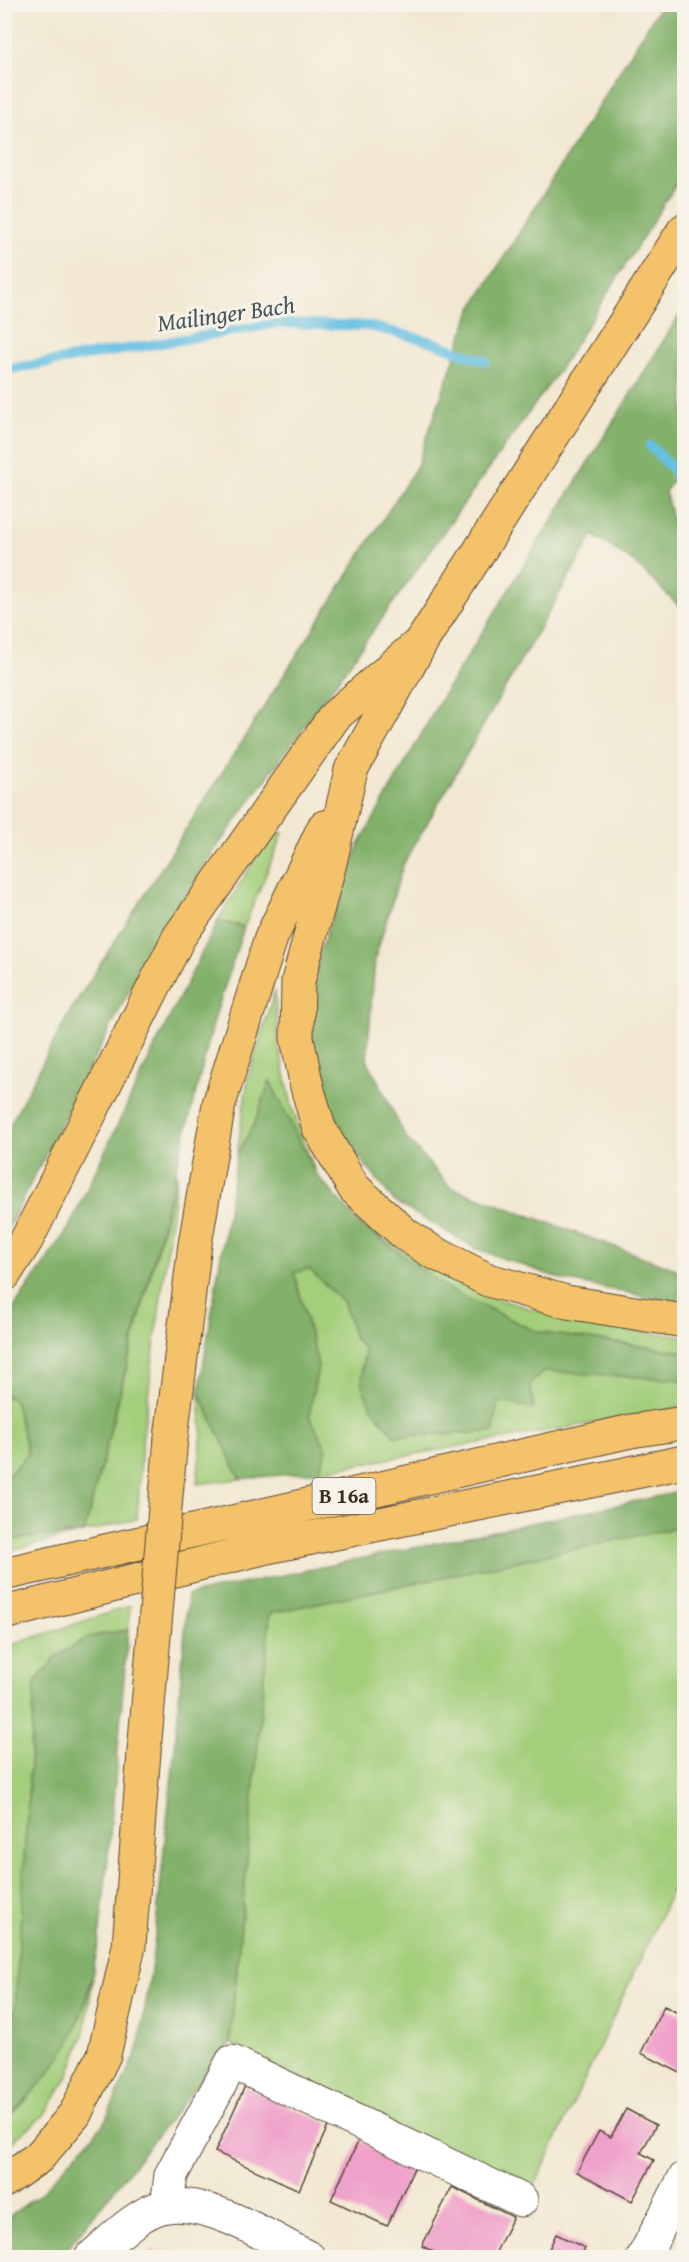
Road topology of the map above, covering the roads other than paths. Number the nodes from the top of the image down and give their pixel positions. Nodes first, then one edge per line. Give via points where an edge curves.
1 (684, 230) edge
2 (422, 641) junction
3 (351, 770) junction
4 (4, 1275) edge
5 (684, 1321) edge
6 (684, 1423) edge
7 (684, 1462) edge
8 (4, 1574) edge
9 (4, 1612) edge
10 (684, 2179) edge
11 (4, 2181) edge
12 (521, 2200) dead end
13 (166, 2206) junction
14 (91, 2258) edge
15 (309, 2258) edge
16 (643, 2258) edge

1 - 2 main road
2 - 3 main road
2 - 4 main road via 335,716 179,936 32,1229
3 - 5 main road via 298,981 297,1038 319,1128 354,1188 406,1234 488,1280 567,1302
3 - 11 main road, bridge via 272,938 219,1104 195,1244 171,1438 129,1946 104,2055 75,2114 39,2157
6 - 8 main road, B 16a via 631,1431
7 - 9 main road, B 16a via 267,1547
10 - 16 street
12 - 13 street via 232,2062 171,2175
13 - 14 street via 134,2220
13 - 15 street via 198,2207 235,2220

